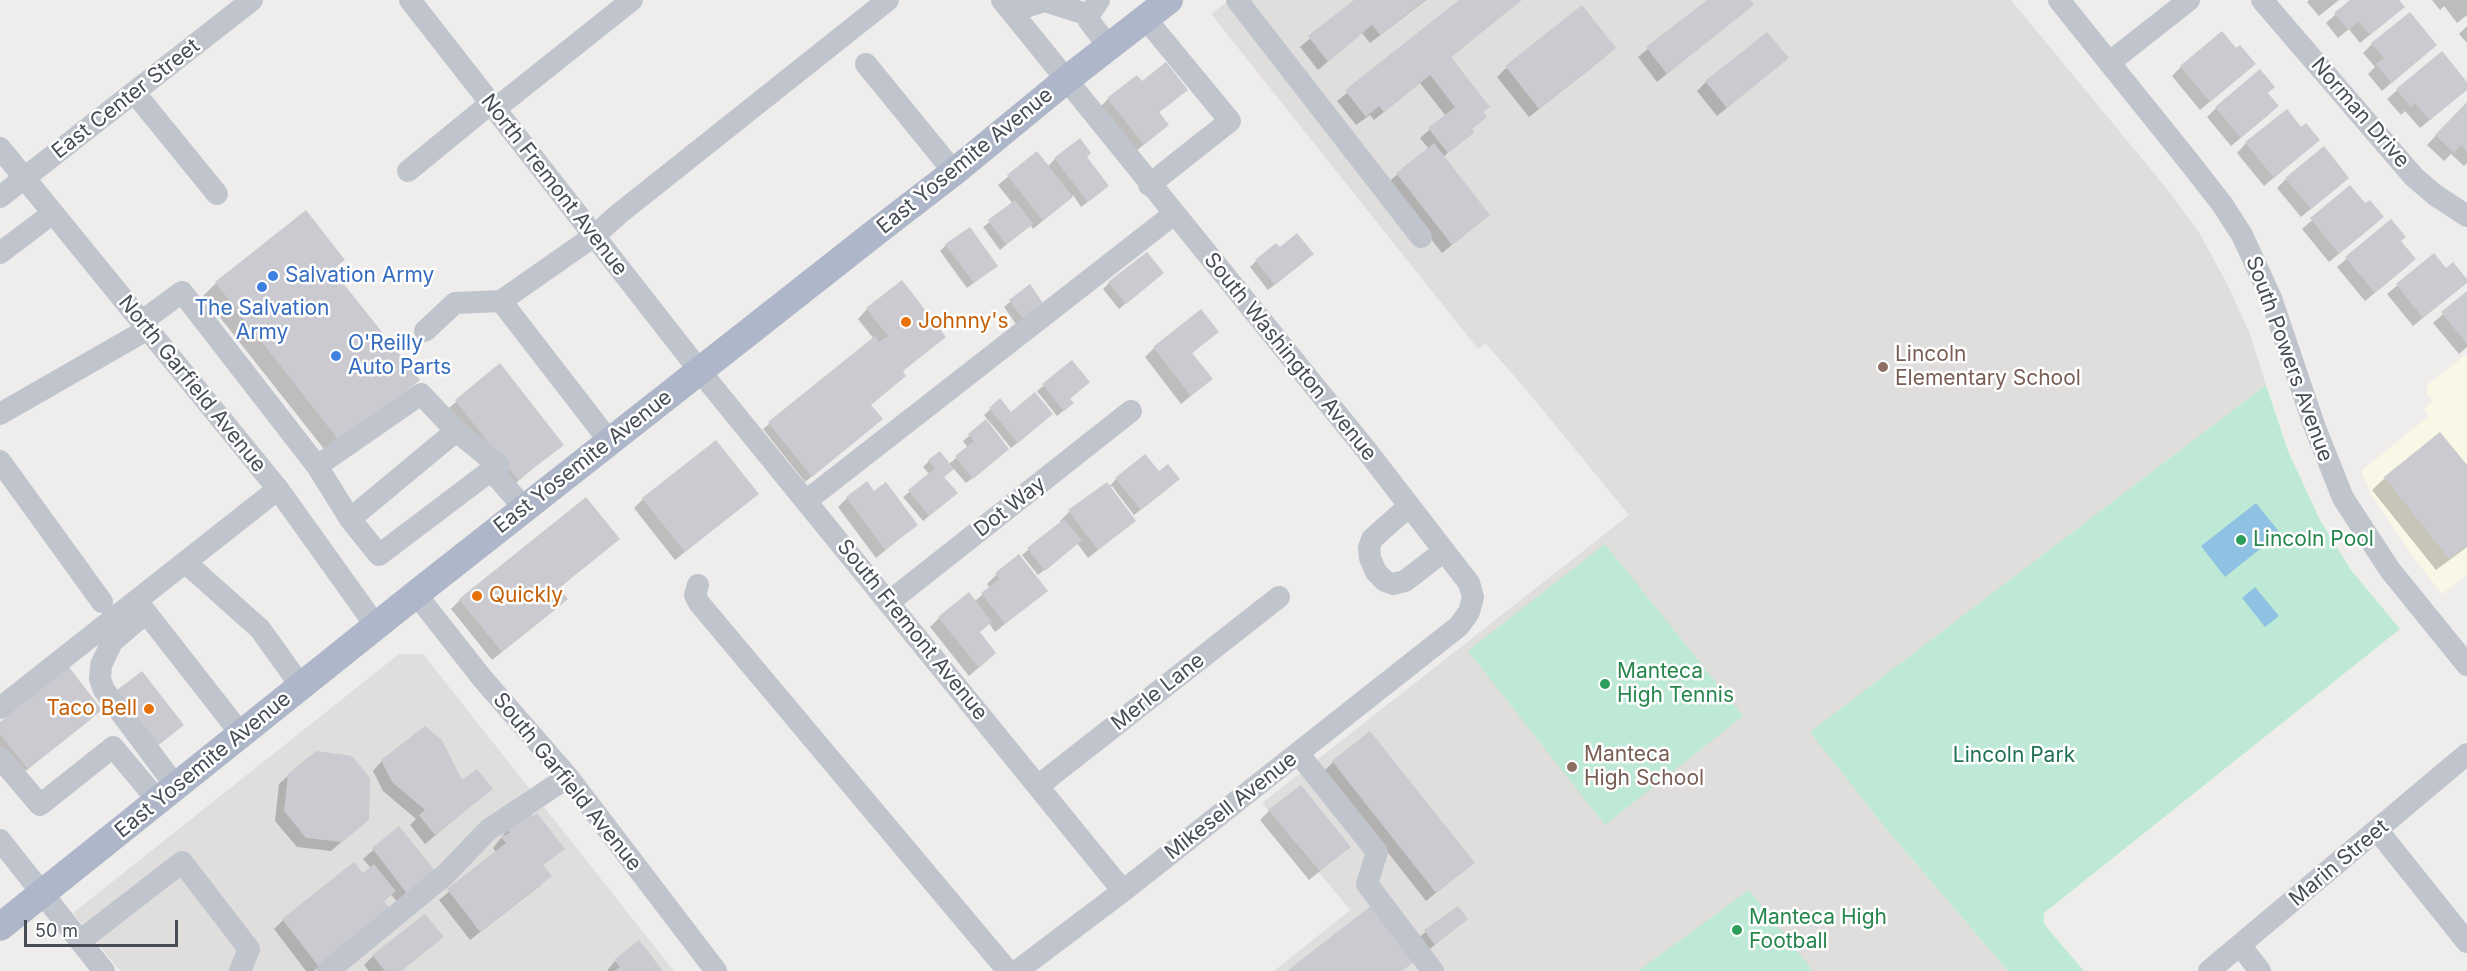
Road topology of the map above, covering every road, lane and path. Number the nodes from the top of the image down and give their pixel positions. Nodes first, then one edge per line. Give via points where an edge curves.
1 (410, 0) edge
2 (632, 0) edge
3 (888, 0) edge
4 (1237, 0) edge
5 (2059, 0) edge
6 (2189, 0) edge
7 (2262, 0) edge
8 (247, 1) edge
9 (1045, 1) edge
10 (865, 7) edge
11 (1008, 7) edge
12 (1094, 8) edge
13 (1152, 8) edge
14 (1109, 47) junction
15 (2110, 62) junction
16 (866, 64) dead end
17 (1066, 80) junction
18 (134, 92) junction
19 (493, 106) junction
20 (0, 148) edge
21 (408, 171) dead end
22 (954, 172) junction
23 (24, 178) junction
24 (1149, 184) junction
25 (217, 194) dead end
26 (0, 197) edge
27 (53, 213) junction
28 (1174, 214) junction
29 (2467, 216) edge
30 (594, 236) junction
31 (1421, 237) dead end
32 (0, 254) edge
33 (501, 301) junction
34 (145, 326) junction
35 (425, 331) dead end
36 (699, 370) junction
37 (1131, 411) dead end
38 (0, 414) edge
39 (456, 431) junction
40 (610, 442) junction
41 (0, 461) edge
42 (317, 466) junction
43 (491, 470) junction
44 (278, 489) junction
45 (806, 501) junction
46 (1409, 506) junction
47 (525, 509) junction
48 (350, 519) junction
49 (1444, 551) junction
50 (185, 562) junction
51 (698, 585) dead end
52 (416, 594) junction
53 (1279, 597) dead end
54 (102, 602) dead end
55 (889, 602) junction
56 (141, 607) junction
57 (376, 626) junction
58 (1443, 639) joint
59 (2467, 665) edge
60 (301, 686) junction
61 (0, 708) edge
62 (241, 734) junction
63 (1298, 753) junction
64 (2467, 754) edge
65 (0, 758) edge
66 (568, 777) junction
67 (1038, 786) junction
68 (168, 795) junction
69 (2378, 831) junction
70 (0, 840) edge
71 (1123, 891) junction
72 (43, 893) junction
73 (0, 927) edge
74 (80, 941) junction
75 (2467, 942) edge
76 (2240, 945) junction
77 (104, 971) edge
78 (240, 971) edge
79 (328, 971) edge
80 (716, 971) edge
81 (1008, 971) edge
82 (1017, 971) edge
83 (1433, 971) edge
84 (2209, 971) edge
85 (2260, 971) edge

1 - 19 street, North Fremont Avenue
2 - 19 street
3 - 10 street
4 - 31 street
5 - 15 street, South Powers Avenue
6 - 15 street
7 - 29 street, Norman Drive via 2414,177
8 - 18 street, East Center Street
9 - 11 street
9 - 12 street
10 - 30 street
11 - 17 street, South Washington Avenue
12 - 14 street via 1089,21
13 - 14 main road, East Yosemite Avenue
13 - 24 street via 1189,71 1230,121
14 - 17 main road, East Yosemite Avenue
15 - 59 street, South Powers Avenue via 2242,235 2271,298 2313,425 2343,498 2391,570
16 - 22 street
17 - 22 main road, East Yosemite Avenue
17 - 24 street, South Washington Avenue
18 - 23 street, East Center Street
18 - 25 street
19 - 21 street
19 - 30 street, North Fremont Avenue
20 - 23 street, North Garfield Avenue
22 - 36 main road, East Yosemite Avenue
23 - 26 street, East Center Street
23 - 27 street, North Garfield Avenue
24 - 28 street, South Washington Avenue
27 - 32 street
27 - 34 street, North Garfield Avenue
28 - 45 street
28 - 46 street, South Washington Avenue
30 - 33 street
30 - 36 street, North Fremont Avenue
33 - 35 street via 455,303
33 - 40 street
34 - 38 street
34 - 42 street via 182,292
34 - 44 street, North Garfield Avenue
36 - 40 main road, East Yosemite Avenue
36 - 45 street, South Fremont Avenue
37 - 55 street, Dot Way
39 - 42 street via 421,394
39 - 43 street via 498,465
39 - 48 street
40 - 47 main road, East Yosemite Avenue
41 - 54 street
42 - 48 street
43 - 47 street
43 - 48 street via 379,555
44 - 50 street
44 - 57 street, North Garfield Avenue
45 - 55 street, South Fremont Avenue
46 - 49 street, South Washington Avenue
46 - 49 street via 1372,539 1370,558 1376,572 1393,584 1405,581
47 - 52 main road, East Yosemite Avenue
49 - 58 street, South Washington Avenue via 1469,583 1473,597 1469,612
50 - 56 street
50 - 60 street via 260,629
51 - 81 street via 695,595 699,603
52 - 57 main road, East Yosemite Avenue
52 - 66 street, South Garfield Avenue
53 - 67 street, Merle Lane
55 - 67 street, South Fremont Avenue
56 - 61 street
56 - 62 street
56 - 68 street via 112,642 101,665 100,679
57 - 60 main road, East Yosemite Avenue
58 - 63 street, Mikesell Avenue
60 - 62 main road, East Yosemite Avenue
62 - 68 main road, East Yosemite Avenue
63 - 71 street, Mikesell Avenue
63 - 83 street via 1377,852 1366,884
64 - 69 street, Marin Street
65 - 68 street via 40,805 113,747
66 - 79 street via 488,830 445,875
66 - 80 street, South Garfield Avenue
67 - 71 street, South Fremont Avenue
68 - 72 main road, East Yosemite Avenue
69 - 75 street
69 - 76 street, Marin Street
70 - 72 street
71 - 82 street, Mikesell Avenue
72 - 73 main road, East Yosemite Avenue
72 - 74 street
74 - 77 street
74 - 78 street via 182,861 249,949
76 - 84 street, Marin Street
76 - 85 street

